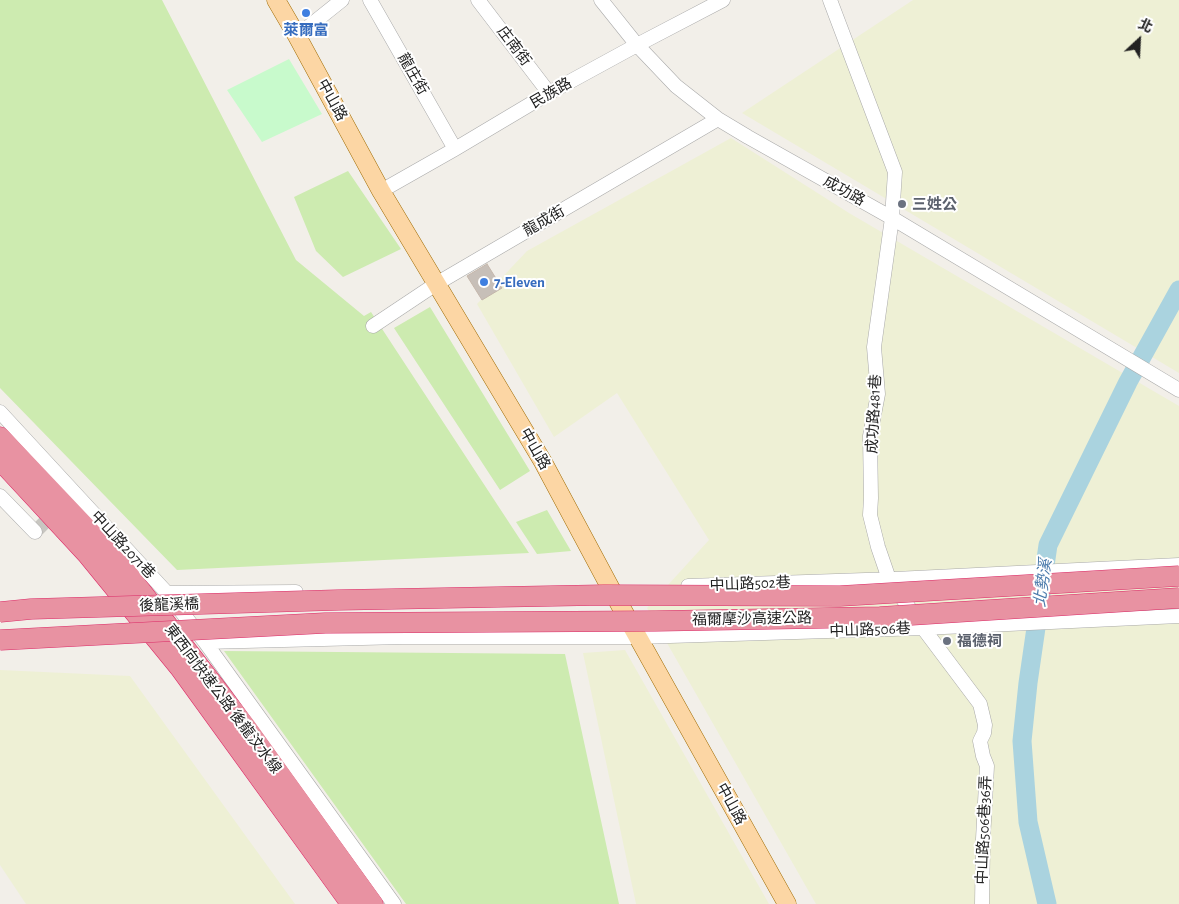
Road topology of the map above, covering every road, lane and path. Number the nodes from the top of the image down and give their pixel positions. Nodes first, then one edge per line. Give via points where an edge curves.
1 (276, 0) edge
2 (342, 0) edge
3 (370, 0) edge
4 (478, 0) edge
5 (601, 0) edge
6 (723, 0) edge
7 (830, 0) edge
8 (703, 5) edge
9 (297, 36) junction
10 (637, 45) junction
11 (549, 93) junction
12 (718, 119) junction
13 (455, 149) junction
14 (381, 191) junction
15 (892, 218) junction
16 (436, 284) junction
17 (373, 326) dead end
18 (1179, 390) edge
19 (0, 412) edge
20 (0, 437) edge
21 (0, 460) edge
22 (0, 496) edge
23 (35, 532) dead end
24 (1178, 568) edge
25 (892, 579) junction
26 (611, 588) junction
27 (167, 593) junction
28 (1179, 598) edge
29 (338, 600) joint
30 (0, 612) edge
31 (1174, 616) edge
32 (325, 623) joint
33 (929, 628) junction
34 (638, 637) junction
35 (0, 640) edge
36 (205, 642) junction
37 (351, 904) edge
38 (373, 904) edge
39 (394, 904) edge
40 (786, 904) edge
41 (982, 904) edge

1 - 9 main road, 中山路
2 - 9 street
3 - 13 street, 龍庄街
4 - 11 street, 庄南街
5 - 10 street, 成功路
6 - 8 street, 民族路
7 - 15 street, 成功路481巷 via 895,172
8 - 10 street, 民族路
9 - 14 main road, 中山路
10 - 11 street, 民族路
10 - 12 street, 成功路 via 676,86
11 - 13 street, 民族路
12 - 15 street, 成功路
12 - 16 street, 龍成街
13 - 14 street, 民族路
14 - 16 main road, 中山路
15 - 18 street, 成功路
15 - 25 street, 成功路481巷 via 874,347 878,394 870,436 870,515 878,547
16 - 17 street, 龍成街
16 - 26 main road, 中山路 via 543,462
19 - 27 street, 中山路2071巷
20 - 38 highway, 東西向快速公路 後龍汶水線 via 128,574 246,727
21 - 37 highway, 東西向快速公路 後龍汶水線 via 88,554 180,668
22 - 23 street
24 - 25 street, 中山路502巷
24 - 29 highway, 福爾摩沙高速公路, bridge via 840,596 604,595
25 - 26 street, 中山路502巷
25 - 33 street, 成功路481巷
26 - 27 street, 中山路502巷
26 - 34 main road, 中山路
27 - 36 street, 中山路2071巷
28 - 32 highway, 福爾摩沙高速公路, bridge via 880,617
29 - 30 highway, 後龍溪橋, bridge
31 - 33 street, 中山路506巷
32 - 35 highway, 後龍溪橋, bridge
33 - 34 street, 中山路506巷
33 - 41 street, 中山路506巷36弄 via 980,704 985,725 980,741 987,766
34 - 36 street, 中山路506巷 via 402,637
34 - 40 main road, 中山路
36 - 39 street, 中山路2071巷

